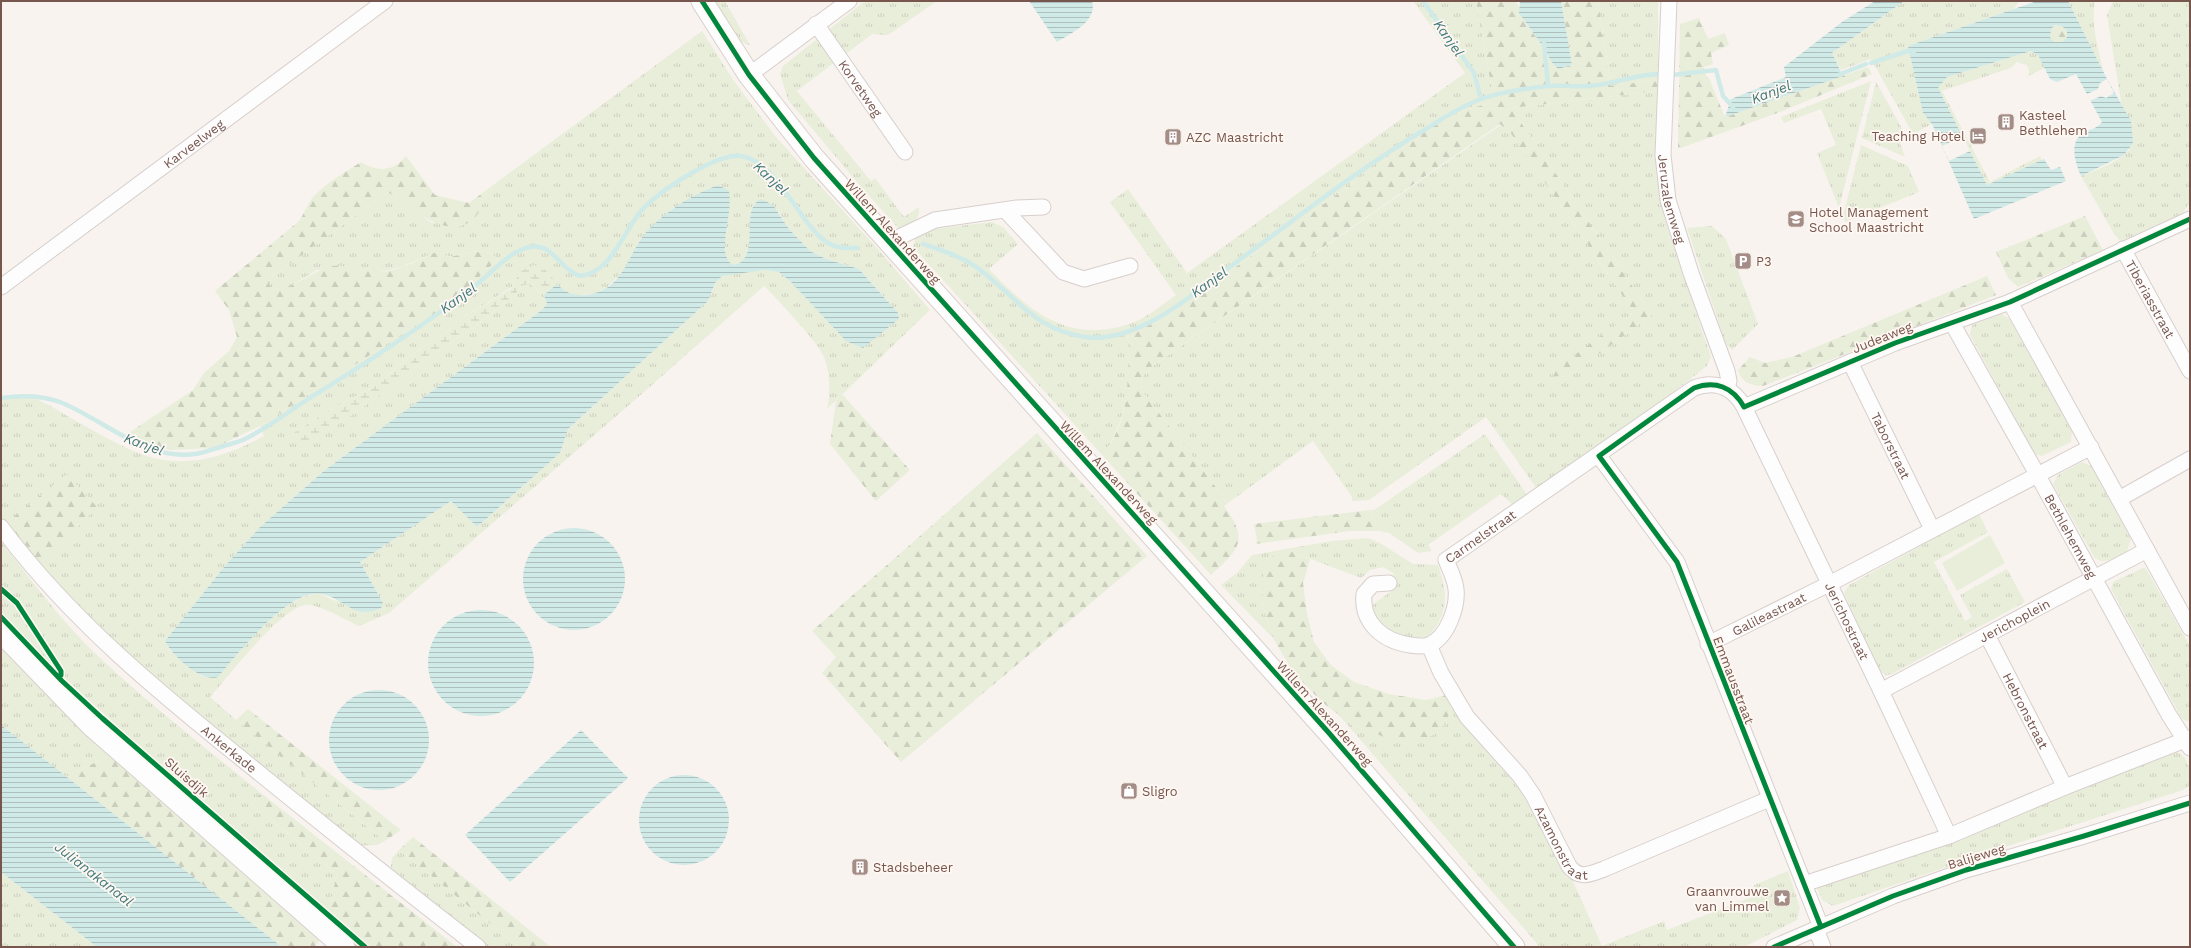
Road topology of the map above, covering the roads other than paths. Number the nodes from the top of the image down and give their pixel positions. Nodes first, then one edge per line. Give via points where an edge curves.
1 (385, 1) edge
2 (702, 1) edge
3 (849, 1) edge
4 (1669, 1) edge
5 (816, 24) junction
6 (749, 75) junction
7 (905, 152) dead end
8 (1043, 207) dead end
9 (1005, 210) junction
10 (2190, 219) edge
11 (889, 242) junction
12 (2123, 249) junction
13 (1130, 266) dead end
14 (1, 287) edge
15 (2010, 302) junction
16 (1952, 323) junction
17 (1850, 362) junction
18 (2190, 370) edge
19 (1727, 388) junction
20 (1744, 407) junction
21 (2091, 447) junction
22 (1599, 456) junction
23 (2190, 459) edge
24 (2037, 474) junction
25 (2120, 499) junction
26 (1, 527) edge
27 (1932, 529) junction
28 (2147, 550) junction
29 (2094, 578) junction
30 (1389, 583) dead end
31 (1829, 584) junction
32 (2190, 628) edge
33 (1, 632) edge
34 (1987, 635) junction
35 (1708, 644) junction
36 (1429, 645) junction
37 (1881, 691) junction
38 (2189, 742) edge
39 (2064, 787) junction
40 (1769, 799) junction
41 (2190, 803) edge
42 (1949, 836) junction
43 (1804, 884) junction
44 (1819, 928) junction
45 (344, 947) edge
46 (478, 947) edge
47 (1514, 947) edge
48 (1774, 947) edge
49 (1823, 947) edge

1 - 14 street, Karveelweg
2 - 6 street, Willem Alexanderweg
3 - 5 street
4 - 19 street, Jeruzalemweg via 1663,155 1668,200 1728,375
5 - 6 street
5 - 7 street, Korvetweg
6 - 11 street, Willem Alexanderweg via 814,158
8 - 9 street, Willem Alexanderweg
9 - 11 street, Willem Alexanderweg via 935,220
9 - 13 street via 1064,272 1084,279
10 - 12 street, Judeaweg
11 - 47 street, Willem Alexanderweg via 1329,733
12 - 15 street, Judeaweg
12 - 18 street, Tiberiasstraat
15 - 16 street, Judeaweg
15 - 21 street
16 - 17 street, Judeaweg
16 - 24 street, Bethlehemweg
17 - 20 street, Judeaweg
17 - 27 street, Taborstraat
19 - 20 street via 1737,396
19 - 22 street via 1710,384 1694,388
20 - 31 street, Jerichostraat
21 - 24 street
21 - 25 street
22 - 35 street, Emmausstraat via 1677,562
22 - 36 street, Carmelstraat via 1446,560 1456,590 1455,606 1439,638
23 - 25 street
24 - 27 street via 1986,503
24 - 29 street, Bethlehemweg
25 - 28 street
26 - 46 street, Ankerkade via 84,623 163,696
27 - 31 street
28 - 29 street, Jerichoplein
28 - 32 street
29 - 34 street, Jerichoplein
29 - 38 street, Bethlehemweg via 2169,715
30 - 36 street via 1373,584 1364,594 1364,610 1371,624 1392,640 1419,646
31 - 35 street, Galileastraat
31 - 37 street, Jerichostraat
33 - 45 street, Sluisdijk via 91,725
34 - 37 street, Jerichoplein
34 - 39 street, Hebronstraat
35 - 40 street, Emmausstraat
36 - 40 street, Azamonstraat via 1441,673 1467,718 1520,776 1533,795 1569,866 1579,875 1588,875 1604,869
37 - 42 street, Jerichostraat
38 - 39 street, Balijeweg
39 - 42 street, Balijeweg
40 - 43 street, Emmausstraat
41 - 44 street, Balijeweg via 1966,870 1893,896
42 - 43 street, Balijeweg
43 - 44 street, Emmausstraat
44 - 48 street, Balijeweg
44 - 49 street, Emmausstraat

